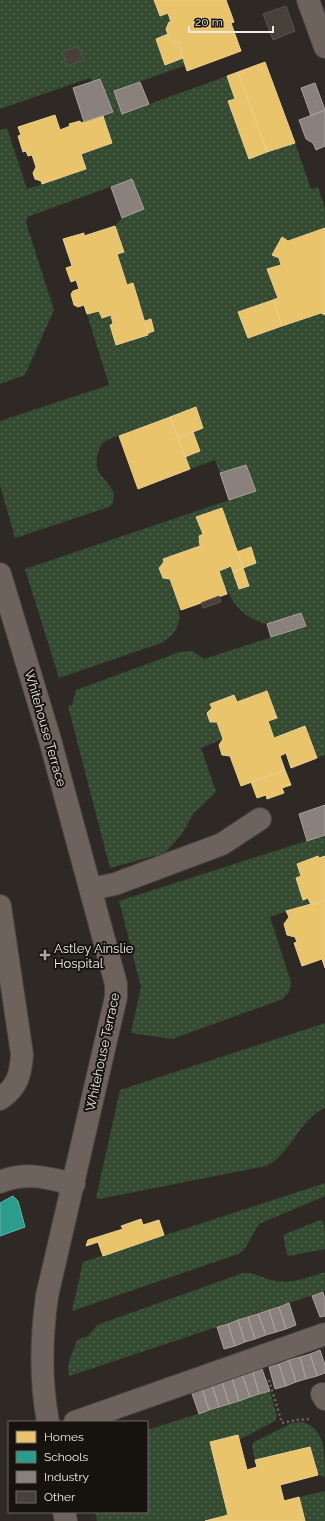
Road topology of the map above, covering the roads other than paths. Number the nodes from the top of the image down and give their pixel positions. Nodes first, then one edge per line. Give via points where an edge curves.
1 (308, 0) edge
2 (325, 47) edge
3 (0, 574) edge
4 (260, 819) dead end
5 (92, 889) junction
6 (0, 906) edge
7 (0, 1099) edge
8 (0, 1182) edge
9 (74, 1184) junction
10 (325, 1334) edge
11 (48, 1421) edge
12 (78, 1421) edge

1 - 2 street
3 - 5 street, Whitehouse Terrace
4 - 5 street via 222,844 115,884
5 - 9 street, Whitehouse Terrace via 113,967 116,997
6 - 7 street via 22,1054 15,1085
8 - 9 street via 30,1176
9 - 11 street, Whitehouse Terrace via 48,1296 42,1336 42,1369
10 - 12 street

